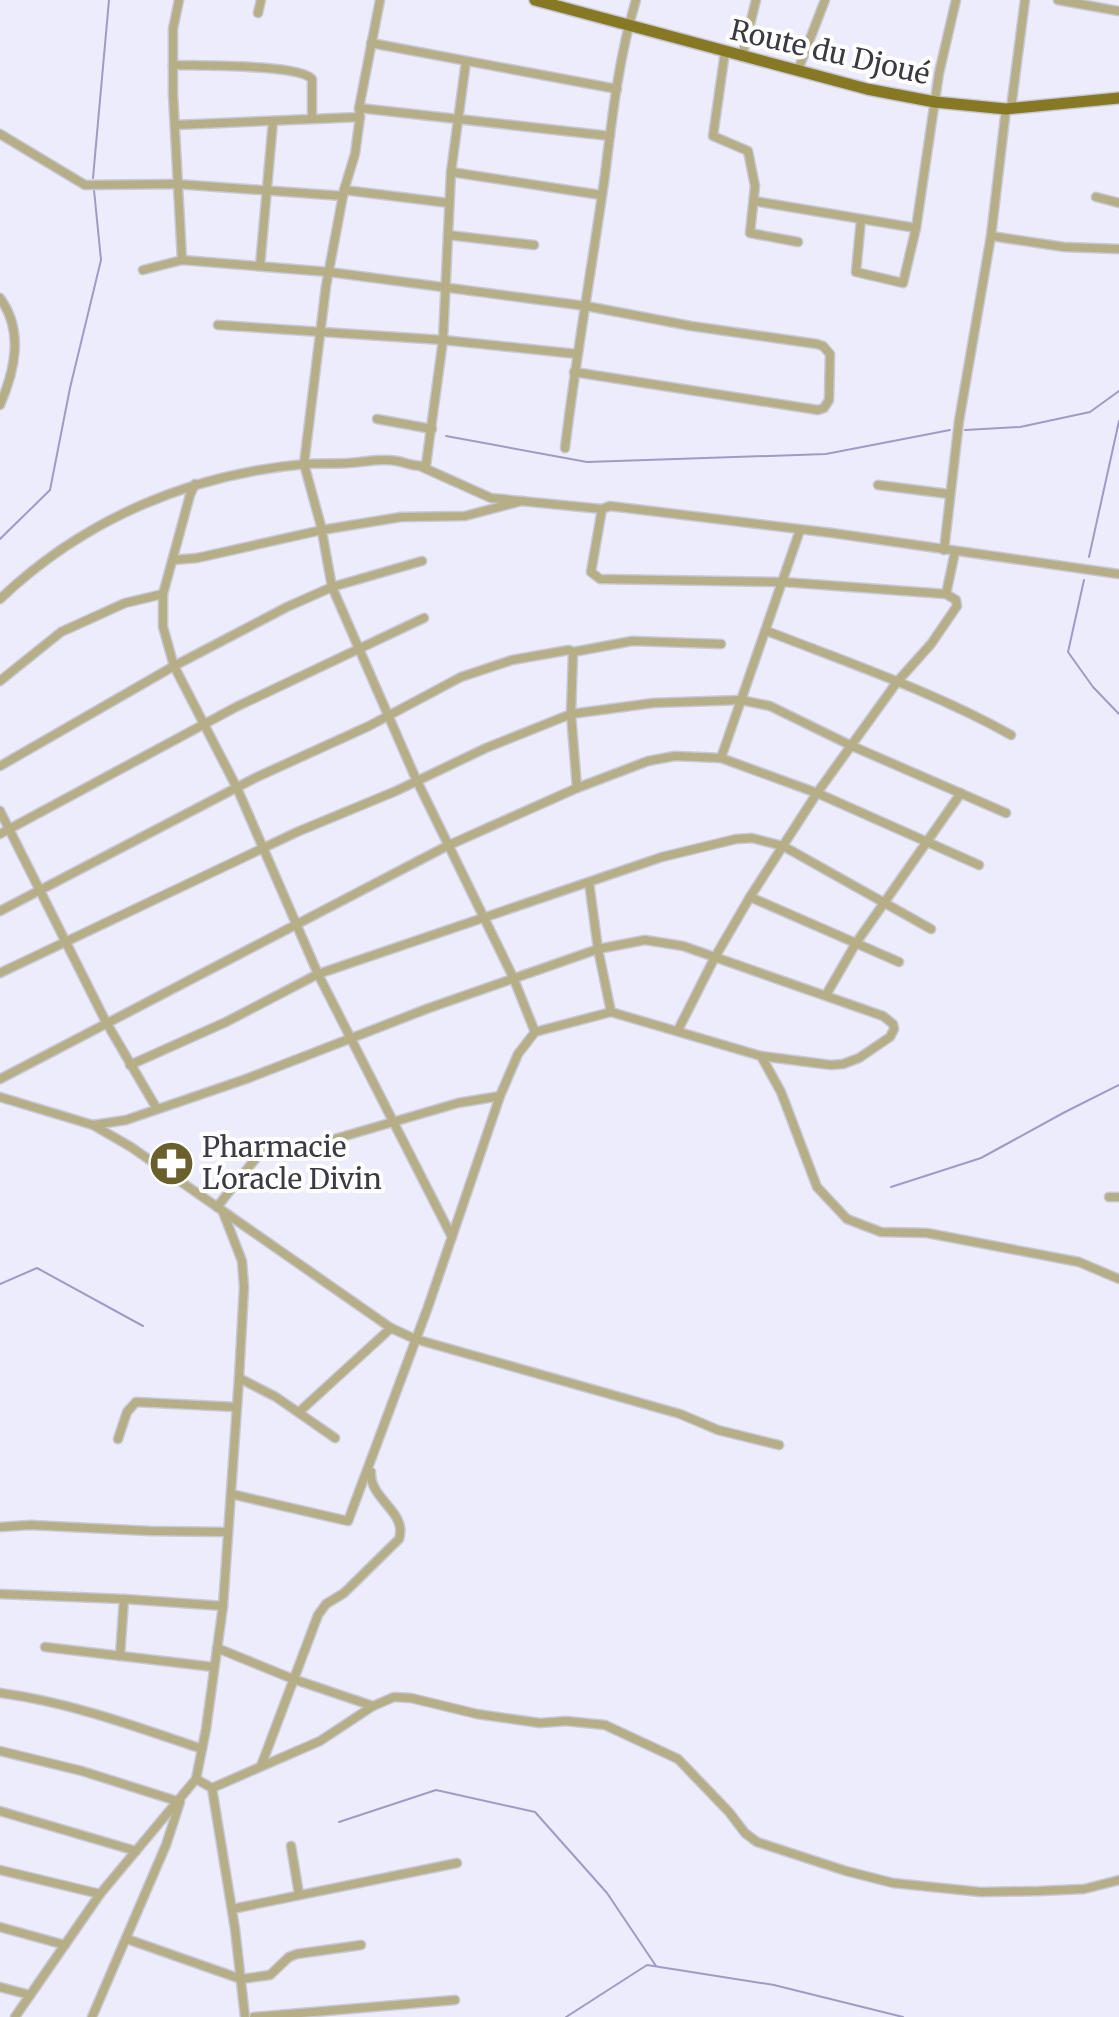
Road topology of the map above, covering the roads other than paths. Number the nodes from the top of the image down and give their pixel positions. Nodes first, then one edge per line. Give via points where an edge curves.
1 (179, 0) edge
2 (261, 0) edge
3 (380, 0) edge
4 (535, 0) edge
5 (636, 0) edge
6 (756, 0) edge
7 (825, 0) edge
8 (956, 0) edge
9 (1025, 0) edge
10 (1058, 0) edge
11 (1119, 11) edge
12 (258, 13) dead end
13 (628, 26) junction
14 (371, 43) junction
15 (725, 52) junction
16 (742, 57) junction
17 (466, 61) junction
18 (173, 65) junction
19 (798, 70) junction
20 (617, 89) junction
21 (1119, 98) edge
22 (935, 102) junction
23 (1009, 108) junction
24 (360, 113) junction
25 (312, 119) junction
26 (456, 120) junction
27 (273, 121) junction
28 (175, 125) junction
29 (0, 134) edge
30 (610, 136) junction
31 (451, 172) junction
32 (176, 184) junction
33 (268, 191) junction
34 (343, 193) junction
35 (601, 195) junction
36 (1096, 197) dead end
37 (754, 201) junction
38 (449, 203) junction
39 (1119, 203) edge
40 (861, 219) junction
41 (916, 228) junction
42 (448, 235) junction
43 (991, 236) junction
44 (798, 242) dead end
45 (534, 245) dead end
46 (1119, 249) edge
47 (182, 260) junction
48 (260, 266) junction
49 (143, 270) dead end
50 (329, 272) junction
51 (445, 287) junction
52 (0, 298) edge
53 (586, 306) junction
54 (218, 325) dead end
55 (321, 330) junction
56 (443, 340) junction
57 (577, 354) junction
58 (574, 372) junction
59 (0, 405) edge
60 (377, 419) dead end
61 (432, 429) junction
62 (565, 448) dead end
63 (304, 464) junction
64 (422, 467) junction
65 (195, 484) junction
66 (878, 485) dead end
67 (949, 494) junction
68 (522, 501) junction
69 (602, 509) junction
70 (322, 530) junction
71 (800, 530) junction
72 (944, 550) junction
73 (955, 552) junction
74 (173, 560) junction
75 (422, 561) dead end
76 (1119, 574) edge
77 (783, 582) junction
78 (332, 587) junction
79 (163, 594) junction
80 (946, 594) junction
81 (0, 599) edge
82 (424, 618) dead end
83 (767, 631) junction
84 (721, 644) dead end
85 (357, 650) junction
86 (573, 652) junction
87 (174, 666) junction
88 (0, 681) edge
89 (897, 682) junction
90 (741, 700) junction
91 (571, 714) junction
92 (389, 716) junction
93 (204, 725) junction
94 (1011, 735) dead end
95 (852, 746) junction
96 (721, 758) junction
97 (0, 766) edge
98 (416, 779) junction
99 (237, 788) junction
100 (577, 788) junction
101 (817, 793) junction
102 (961, 793) junction
103 (0, 811) edge
104 (1006, 813) dead end
105 (10, 828) junction
106 (0, 834) edge
107 (928, 841) junction
108 (447, 846) junction
109 (783, 846) junction
110 (263, 849) junction
111 (979, 865) dead end
112 (589, 882) junction
113 (41, 891) junction
114 (750, 897) junction
115 (885, 904) junction
116 (0, 911) edge
117 (484, 918) junction
118 (295, 923) junction
119 (931, 929) dead end
120 (65, 941) junction
121 (856, 943) junction
122 (598, 949) junction
123 (715, 957) junction
124 (899, 962) dead end
125 (0, 973) edge
126 (318, 974) junction
127 (513, 977) junction
128 (826, 995) junction
129 (611, 1012) junction
130 (106, 1022) junction
131 (678, 1030) junction
132 (535, 1032) junction
133 (351, 1037) junction
134 (761, 1056) junction
135 (130, 1065) junction
136 (0, 1079) edge
137 (500, 1096) junction
138 (0, 1097) edge
139 (157, 1109) junction
140 (395, 1121) junction
141 (93, 1125) junction
142 (220, 1209) junction
143 (452, 1237) junction
144 (1119, 1279) edge
145 (391, 1328) junction
146 (415, 1339) junction
147 (239, 1378) junction
148 (236, 1407) junction
149 (299, 1412) junction
150 (335, 1438) dead end
151 (118, 1439) dead end
152 (779, 1445) dead end
153 (372, 1463) junction
154 (231, 1494) junction
155 (0, 1527) edge
156 (228, 1532) junction
157 (0, 1594) edge
158 (124, 1599) junction
159 (223, 1606) junction
160 (45, 1647) dead end
161 (217, 1648) junction
162 (120, 1656) junction
163 (214, 1667) junction
164 (293, 1679) junction
165 (0, 1693) edge
166 (373, 1706) junction
167 (202, 1749) junction
168 (0, 1751) edge
169 (261, 1766) junction
170 (196, 1779) junction
171 (212, 1788) junction
172 (180, 1802) junction
173 (0, 1811) edge
174 (291, 1846) dead end
175 (136, 1851) junction
176 (457, 1863) dead end
177 (0, 1870) edge
178 (1119, 1880) edge
179 (100, 1894) junction
180 (299, 1894) junction
181 (232, 1909) junction
182 (0, 1927) edge
183 (127, 1939) junction
184 (65, 1945) junction
185 (361, 1945) dead end
186 (241, 1979) junction
187 (0, 1987) edge
188 (30, 1995) junction
189 (455, 2000) dead end
190 (15, 2017) edge
191 (92, 2017) edge
192 (245, 2017) edge
193 (254, 2017) edge

1 - 18 street
2 - 12 street
3 - 14 street
4 - 13 main road, Route du Djoué
5 - 13 street
6 - 16 street
7 - 19 street
8 - 22 street
9 - 23 street
10 - 11 street
13 - 15 main road, Route du Djoué
13 - 20 street
14 - 17 street
14 - 24 street
15 - 16 main road, Route du Djoué
15 - 37 street via 713,136 748,151
16 - 19 main road, Route du Djoué
17 - 20 street
17 - 26 street
18 - 25 street via 305,73 312,79
18 - 28 street
19 - 22 main road, Route du Djoué
20 - 30 street
21 - 23 main road, Route du Djoué
22 - 23 main road, Route du Djoué
22 - 41 street
23 - 43 street
24 - 25 street
24 - 26 street
24 - 34 street
25 - 27 street
26 - 30 street
26 - 31 street
27 - 28 street
27 - 33 street
28 - 32 street
29 - 32 street via 85,185
30 - 35 street
31 - 35 street
31 - 38 street
32 - 33 street
32 - 47 street
33 - 34 street
33 - 48 street
34 - 38 street
34 - 50 street
35 - 53 street
36 - 39 street
37 - 40 street
37 - 44 street via 751,234
38 - 42 street
40 - 41 street
40 - 41 street via 856,272 901,283
42 - 45 street
42 - 51 street
43 - 46 street
43 - 67 street
47 - 48 street
47 - 49 street
48 - 50 street
50 - 51 street
50 - 55 street
51 - 53 street
51 - 56 street
52 - 59 street via 16,347
53 - 57 street
53 - 58 street via 823,346 830,354 829,400 818,410
54 - 55 street
55 - 56 street
55 - 63 street
56 - 57 street
56 - 61 street
57 - 58 street
58 - 62 street
60 - 61 street
61 - 64 street via 428,461
63 - 64 street via 379,459
63 - 65 street
63 - 70 street
64 - 68 street via 491,498
65 - 74 street
65 - 81 street via 110,518 50,557
66 - 67 street
67 - 72 street
68 - 69 street
68 - 70 street via 465,516 401,517
69 - 71 street via 645,509
69 - 77 street via 594,577
70 - 74 street
70 - 78 street
71 - 72 street
71 - 77 street
72 - 73 street
73 - 76 street
73 - 80 street
74 - 79 street
75 - 78 street
77 - 80 street
77 - 83 street
78 - 85 street
78 - 87 street
79 - 87 street via 163,627
79 - 88 street via 125,603 61,632
80 - 89 street via 957,606
82 - 85 street
83 - 89 street
83 - 90 street
84 - 86 street via 632,641
85 - 92 street
85 - 93 street
86 - 91 street
86 - 92 street via 512,660 461,677
87 - 93 street
87 - 97 street
89 - 94 street
89 - 95 street
90 - 91 street via 653,703
90 - 95 street via 770,706
90 - 96 street
91 - 98 street
91 - 100 street
92 - 98 street
92 - 99 street
93 - 99 street
93 - 105 street
95 - 101 street
95 - 102 street
96 - 100 street via 685,755 648,761
96 - 101 street
98 - 108 street
98 - 110 street
99 - 110 street
99 - 113 street
100 - 108 street
101 - 107 street
101 - 109 street
102 - 104 street
102 - 107 street
103 - 105 street
105 - 106 street
105 - 113 street
107 - 111 street
107 - 115 street
108 - 117 street
108 - 118 street
109 - 112 street via 736,839
109 - 114 street
109 - 115 street
110 - 118 street
110 - 120 street
112 - 117 street
112 - 122 street
113 - 116 street
113 - 120 street
114 - 121 street
114 - 123 street
115 - 119 street
115 - 121 street
117 - 126 street
117 - 127 street
118 - 126 street
118 - 130 street
120 - 125 street
120 - 130 street
121 - 124 street
121 - 128 street
122 - 123 street via 657,940
122 - 127 street
122 - 129 street
123 - 128 street
123 - 131 street
126 - 133 street
126 - 135 street
127 - 132 street
127 - 133 street
128 - 134 street via 890,1020 892,1033 843,1064
129 - 131 street
129 - 132 street
130 - 135 street
130 - 136 street
131 - 134 street
132 - 137 street via 518,1054
133 - 139 street
133 - 140 street
134 - 144 street via 781,1092 817,1187 847,1219 881,1232 927,1233 1079,1262
135 - 139 street
137 - 140 street
137 - 143 street
138 - 141 street
139 - 141 street
140 - 142 street via 314,1145 264,1148
140 - 143 street
141 - 142 street
142 - 145 street
142 - 147 street via 242,1261
143 - 146 street
145 - 146 street
145 - 149 street
146 - 152 street
146 - 153 street
147 - 148 street
147 - 149 street
148 - 151 street via 136,1402
148 - 154 street
149 - 150 street
153 - 154 street via 348,1521
153 - 164 street via 373,1490 400,1522 399,1539 323,1608
154 - 156 street
155 - 156 street
156 - 159 street
157 - 158 street
158 - 159 street
158 - 162 street
159 - 161 street
160 - 162 street
161 - 163 street
161 - 164 street
162 - 163 street
163 - 167 street
164 - 166 street
164 - 169 street
165 - 167 street via 45,1700
166 - 169 street via 320,1741
166 - 178 street via 394,1697 540,1723 605,1725 678,1759 757,1842 893,1883 1010,1892 1084,1889
167 - 170 street
168 - 172 street
169 - 171 street
170 - 171 street
170 - 172 street
171 - 181 street
172 - 175 street
172 - 183 street
173 - 175 street
174 - 180 street
175 - 179 street
176 - 180 street
177 - 179 street
179 - 184 street
180 - 181 street
181 - 186 street
182 - 184 street
183 - 186 street
183 - 191 street
184 - 188 street
185 - 186 street via 297,1954 270,1975
186 - 192 street
187 - 188 street
188 - 190 street
189 - 193 street

